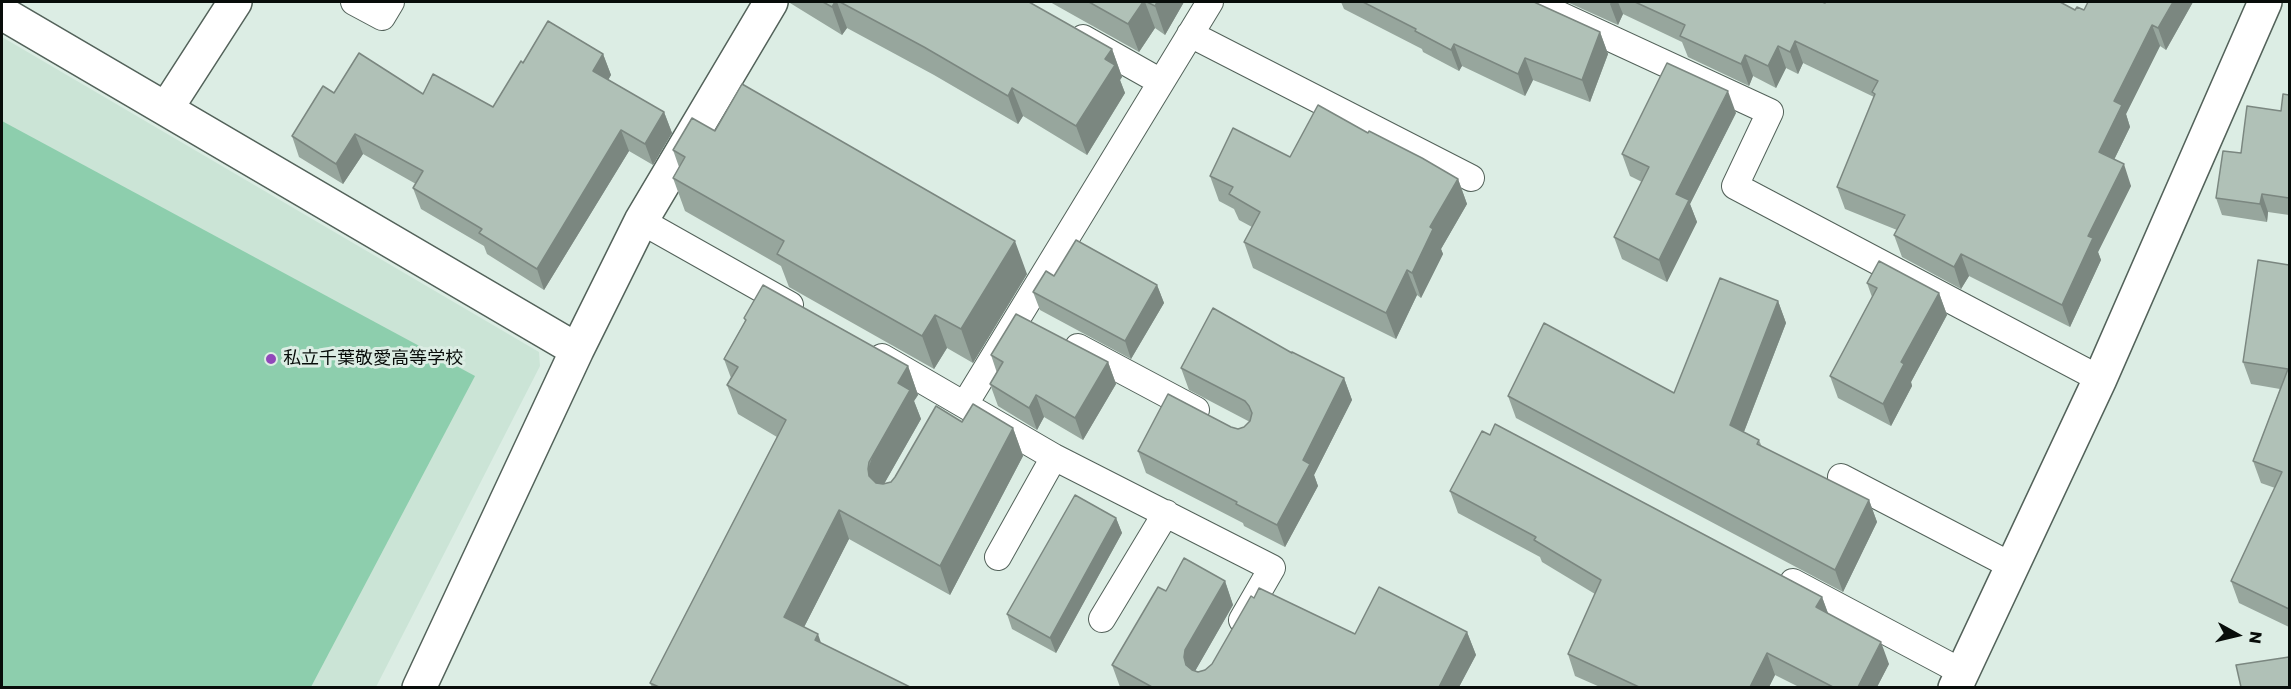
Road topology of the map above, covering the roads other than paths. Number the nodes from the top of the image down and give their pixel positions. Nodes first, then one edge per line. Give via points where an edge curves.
1 (235, 2) edge
2 (354, 2) edge
3 (391, 2) edge
4 (771, 2) edge
5 (1210, 2) edge
6 (1532, 2) edge
7 (2265, 2) edge
8 (2, 13) edge
9 (1060, 25) edge
10 (1190, 34) junction
11 (1161, 82) junction
12 (166, 110) junction
13 (1471, 178) dead end
14 (641, 221) junction
15 (806, 315) edge
16 (1040, 327) junction
17 (858, 344) edge
18 (577, 350) junction
19 (2100, 379) junction
20 (952, 406) junction
21 (1214, 420) edge
22 (1054, 457) junction
23 (1841, 477) dead end
24 (1166, 513) junction
25 (998, 557) dead end
26 (2012, 566) junction
27 (1774, 572) edge
28 (1102, 620) dead end
29 (1230, 639) edge
30 (1958, 680) edge
31 (421, 687) edge

1 - 12 street
2 - 3 lane via 382,17
4 - 14 street
5 - 10 lane
6 - 19 lane via 1770,112 1735,186
7 - 19 street
8 - 12 street
9 - 11 lane
10 - 11 lane
10 - 13 lane
11 - 16 lane
12 - 18 street
14 - 15 lane
14 - 18 street
16 - 20 lane
16 - 21 lane
17 - 20 lane
18 - 31 street
19 - 26 street
20 - 22 lane
22 - 24 lane
22 - 25 lane
23 - 26 lane
24 - 28 lane
24 - 29 lane via 1272,568
26 - 30 street
27 - 30 lane

